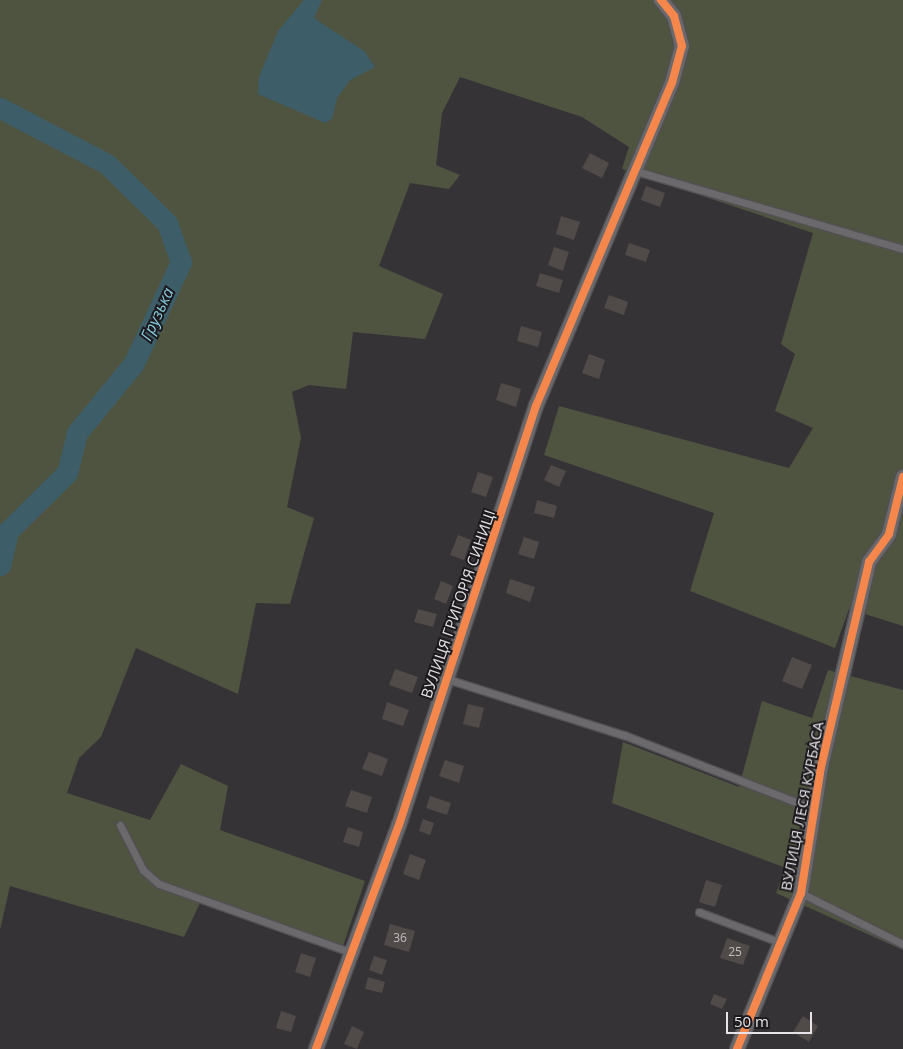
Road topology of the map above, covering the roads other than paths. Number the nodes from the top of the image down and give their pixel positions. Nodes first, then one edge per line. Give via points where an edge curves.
1 (661, 0) edge
2 (633, 170) junction
3 (903, 249) edge
4 (903, 477) edge
5 (447, 679) junction
6 (814, 809) junction
7 (120, 825) dead end
8 (801, 893) junction
9 (699, 912) dead end
10 (783, 943) junction
11 (903, 944) edge
12 (350, 952) junction
13 (316, 1049) edge
14 (737, 1049) edge

1 - 2 street, ВУЛИЦЯ ГРИГОРІЯ СИНИЦІ via 674,16 682,46 672,83
2 - 3 lane
2 - 5 street, ВУЛИЦЯ ГРИГОРІЯ СИНИЦІ via 536,406
4 - 6 street, ВУЛИЦЯ ЛЕСЯ КУРБАСА via 889,534 869,562
5 - 6 lane via 624,735
5 - 12 street, ВУЛИЦЯ ГРИГОРІЯ СИНИЦІ via 399,825
6 - 8 street, ВУЛИЦЯ ЛЕСЯ КУРБАСА
7 - 12 lane via 143,870 159,884
8 - 10 street, ВУЛИЦЯ ЛЕСЯ КУРБАСА
8 - 11 lane
9 - 10 lane
10 - 14 street, ВУЛИЦЯ ЛЕСЯ КУРБАСА
12 - 13 street, ВУЛИЦЯ ГРИГОРІЯ СИНИЦІ

